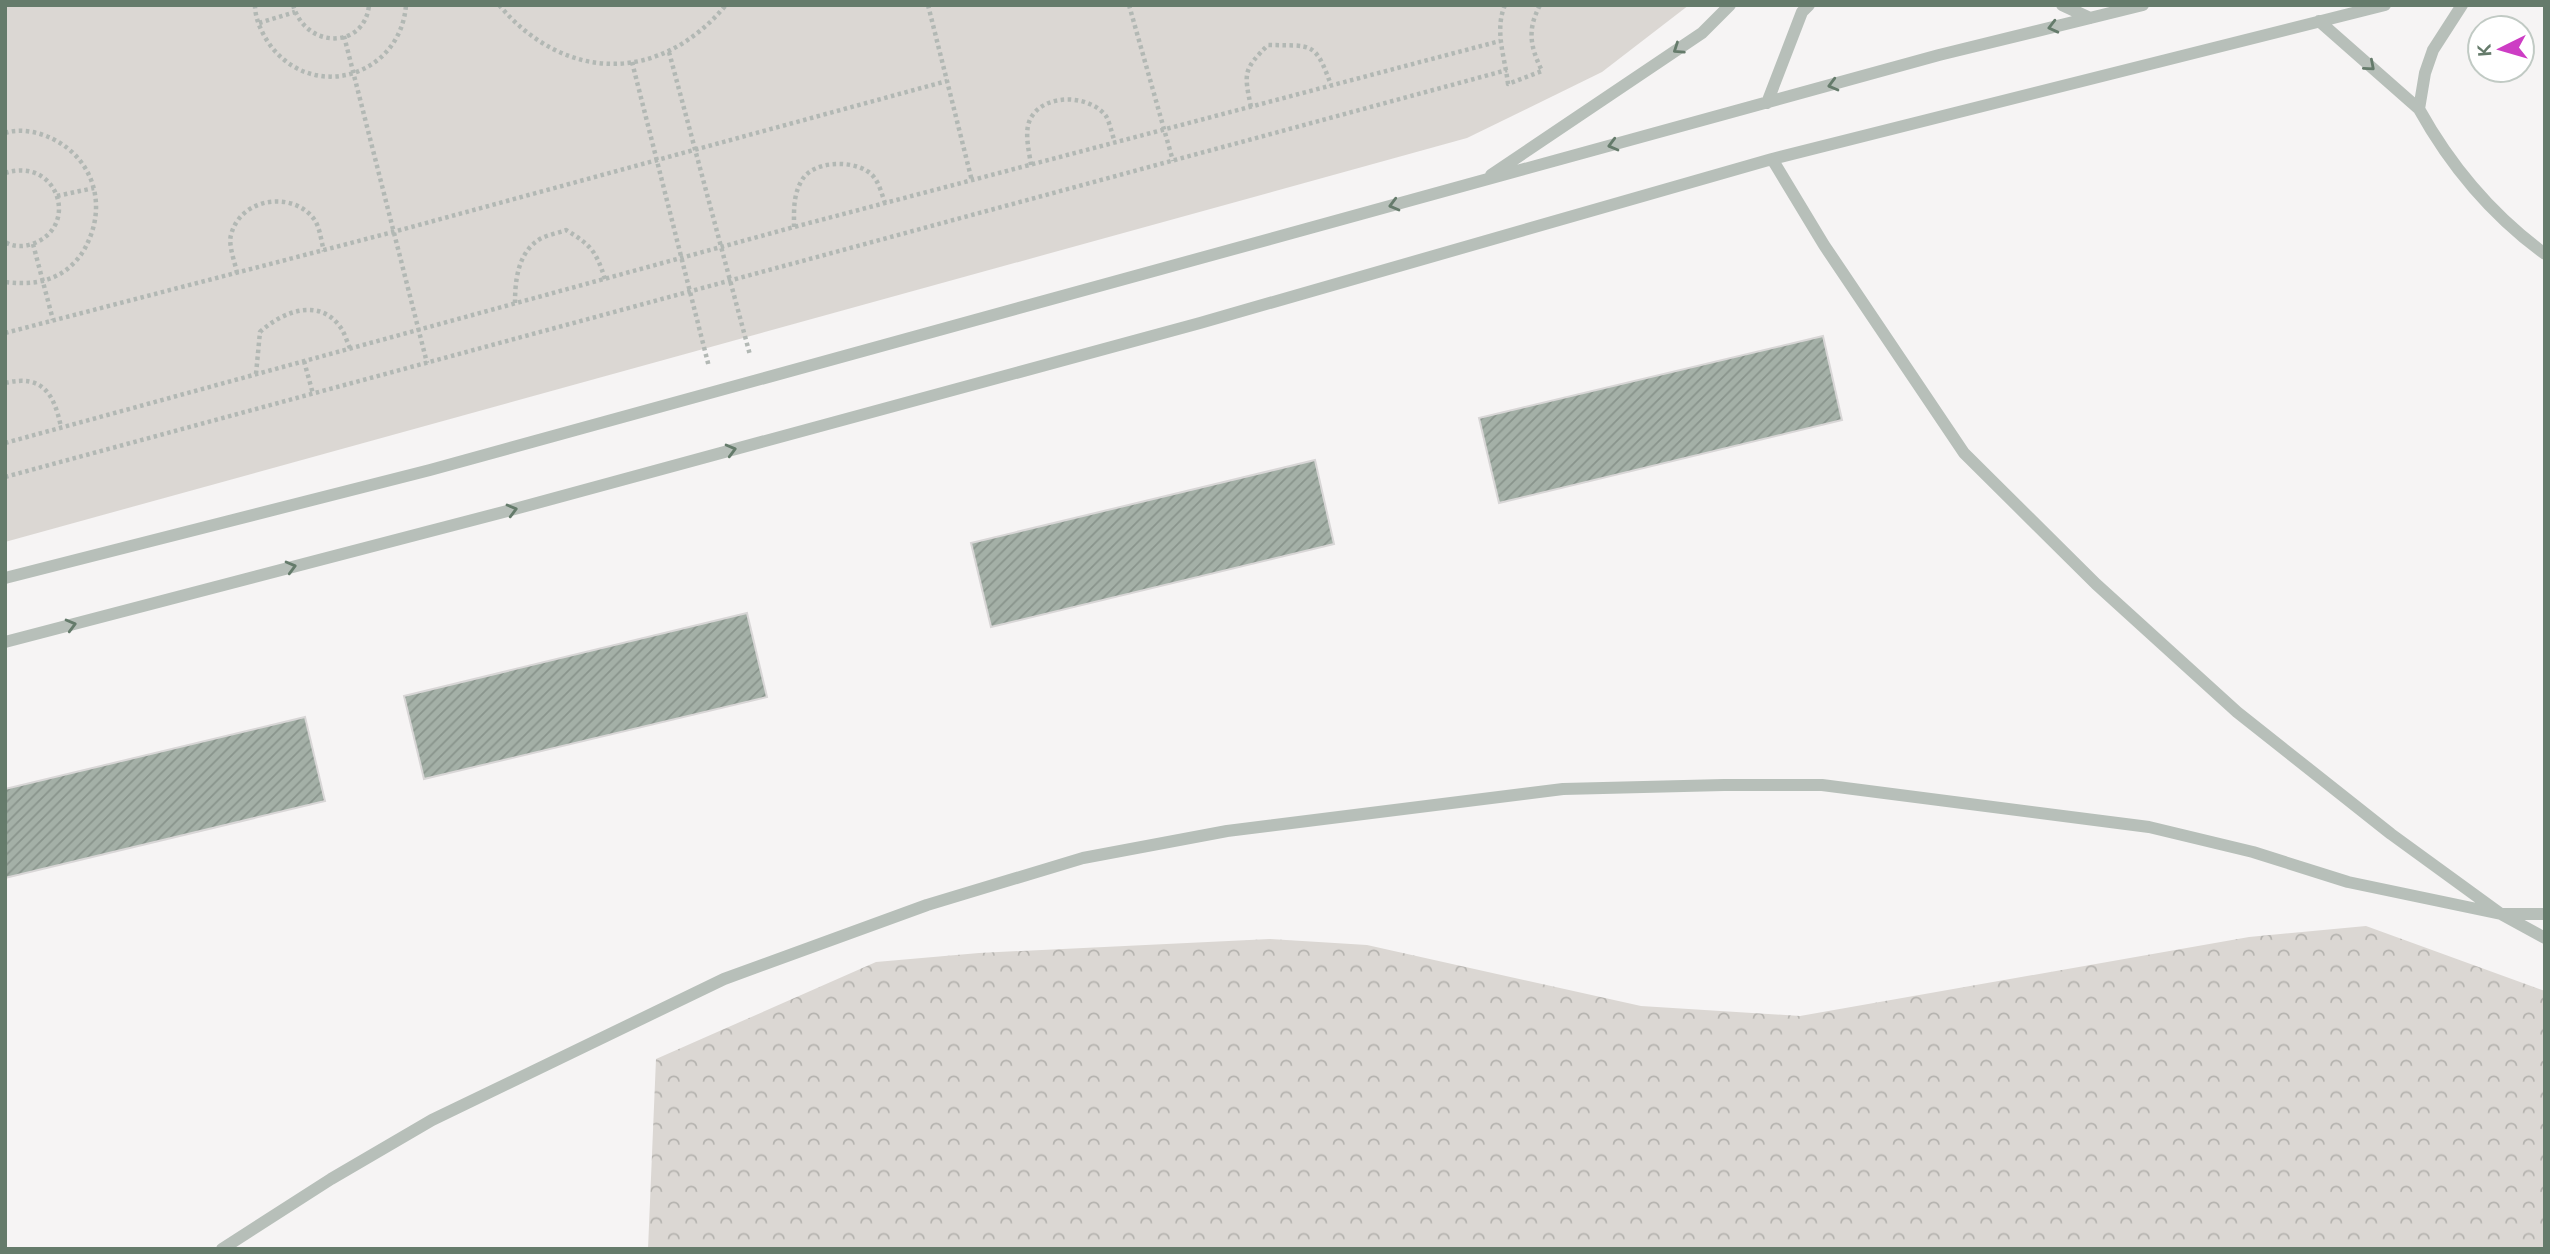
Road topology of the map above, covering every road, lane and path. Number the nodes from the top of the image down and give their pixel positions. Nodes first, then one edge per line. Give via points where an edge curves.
1 (255, 5) edge
2 (369, 5) edge
3 (407, 5) edge
4 (499, 5) edge
5 (726, 5) edge
6 (928, 5) edge
7 (1129, 5) edge
8 (1505, 5) edge
9 (1539, 5) edge
10 (1730, 5) edge
11 (1809, 5) edge
12 (2062, 5) edge
13 (2143, 5) edge
14 (2385, 5) edge
15 (2462, 5) edge
16 (294, 8) edge
17 (2090, 18) junction
18 (2319, 21) junction
19 (259, 23) junction
20 (344, 36) junction
21 (1500, 41) junction
22 (669, 52) junction
23 (632, 62) junction
24 (1507, 70) junction
25 (353, 73) junction
26 (947, 81) junction
27 (1332, 85) junction
28 (1767, 103) junction
29 (1251, 107) junction
30 (2418, 109) junction
31 (1164, 130) junction
32 (5, 133) edge
33 (1115, 142) junction
34 (696, 150) junction
35 (1772, 159) junction
36 (656, 160) junction
37 (1173, 161) junction
38 (1031, 165) junction
39 (5, 173) edge
40 (1482, 180) junction
41 (972, 181) junction
42 (94, 188) junction
43 (57, 196) junction
44 (885, 204) junction
45 (794, 227) junction
46 (393, 232) junction
47 (5, 242) edge
48 (33, 244) junction
49 (722, 247) junction
50 (324, 250) junction
51 (2545, 254) edge
52 (681, 258) junction
53 (237, 273) junction
54 (605, 279) junction
55 (43, 280) junction
56 (731, 281) junction
57 (5, 282) edge
58 (690, 292) junction
59 (515, 303) junction
60 (53, 320) junction
61 (418, 330) junction
62 (5, 333) edge
63 (350, 348) junction
64 (304, 361) junction
65 (427, 363) junction
66 (256, 374) junction
67 (757, 379) junction
68 (5, 383) edge
69 (715, 391) junction
70 (313, 394) junction
71 (61, 427) junction
72 (5, 443) edge
73 (5, 478) edge
74 (5, 578) edge
75 (5, 642) edge
76 (2501, 914) junction
77 (2545, 914) edge
78 (2545, 938) edge
79 (222, 1249) edge

1 - 19 path
2 - 20 path via 361,24
3 - 25 path via 392,48 369,68
4 - 23 path via 545,47 578,60
5 - 22 path via 709,26
6 - 26 path
7 - 31 path
8 - 21 path
9 - 24 path via 1531,21 1531,40 1542,71 1508,84
10 -> 40 street via 1702,33
11 - 28 street via 1802,12
12 - 17 street
13 - 17 street
14 - 18 street
15 - 30 street via 2433,50
16 - 19 path
16 - 20 path via 308,31 321,37
17 -> 28 street
18 -> 30 street
18 - 35 street
19 - 25 path via 264,38 284,61 311,75
20 - 25 path
21 - 24 path
21 - 27 path
22 - 23 path
22 - 34 path
23 - 36 path
24 - 37 path
25 - 46 path
26 - 34 path
26 - 41 path
27 - 29 path
27 - 29 path via 1321,56 1307,46 1268,45 1253,60 1245,78
28 -> 40 street
29 - 31 path
30 - 51 street via 2472,185 2514,231
31 - 33 path
31 - 37 path
32 - 42 path via 41,134 68,147 88,170
33 - 38 path
33 - 38 path via 1105,116 1092,106 1068,99 1051,101 1032,115 1027,132
34 - 36 path
34 - 49 path
75 -> 35 street via 1200,323
35 - 76 street via 1964,453 2096,584 2237,712
36 - 46 path
36 - 52 path
37 - 56 path
38 - 41 path
39 - 43 path via 31,171 45,177
40 -> 67 street
41 - 44 path
42 - 43 path
42 - 55 path via 98,199 95,229 82,255 59,275
43 - 48 path via 58,218 51,231
44 - 45 path
44 - 45 path via 877,182 867,171 829,164 812,169 803,178 794,200
45 - 49 path
46 - 50 path
46 - 61 path
47 - 48 path
48 - 55 path
49 - 52 path
49 - 56 path
50 - 53 path
50 - 53 path via 316,220 305,210 270,201 238,219 230,237
52 - 54 path
52 - 58 path
53 - 60 path
54 - 59 path
54 - 59 path via 587,242 566,230 540,239 528,250 515,276
55 - 57 path
55 - 60 path
56 - 58 path
56 - 67 path
58 - 65 path
58 - 69 path
59 - 61 path
60 - 62 path
61 - 63 path
61 - 65 path
63 - 64 path
63 - 66 path via 330,316 295,309 260,332
64 - 66 path
64 - 70 path
65 - 70 path
66 - 71 path
67 - 69 street
68 - 71 path via 37,383 49,393
69 - 74 street via 430,470
70 - 73 path
71 - 72 path
76 - 77 street
76 - 78 street
76 - 79 street via 2348,882 2253,852 2149,827 1822,785 1563,789 1227,831 1083,858 927,905 724,979 432,1120

